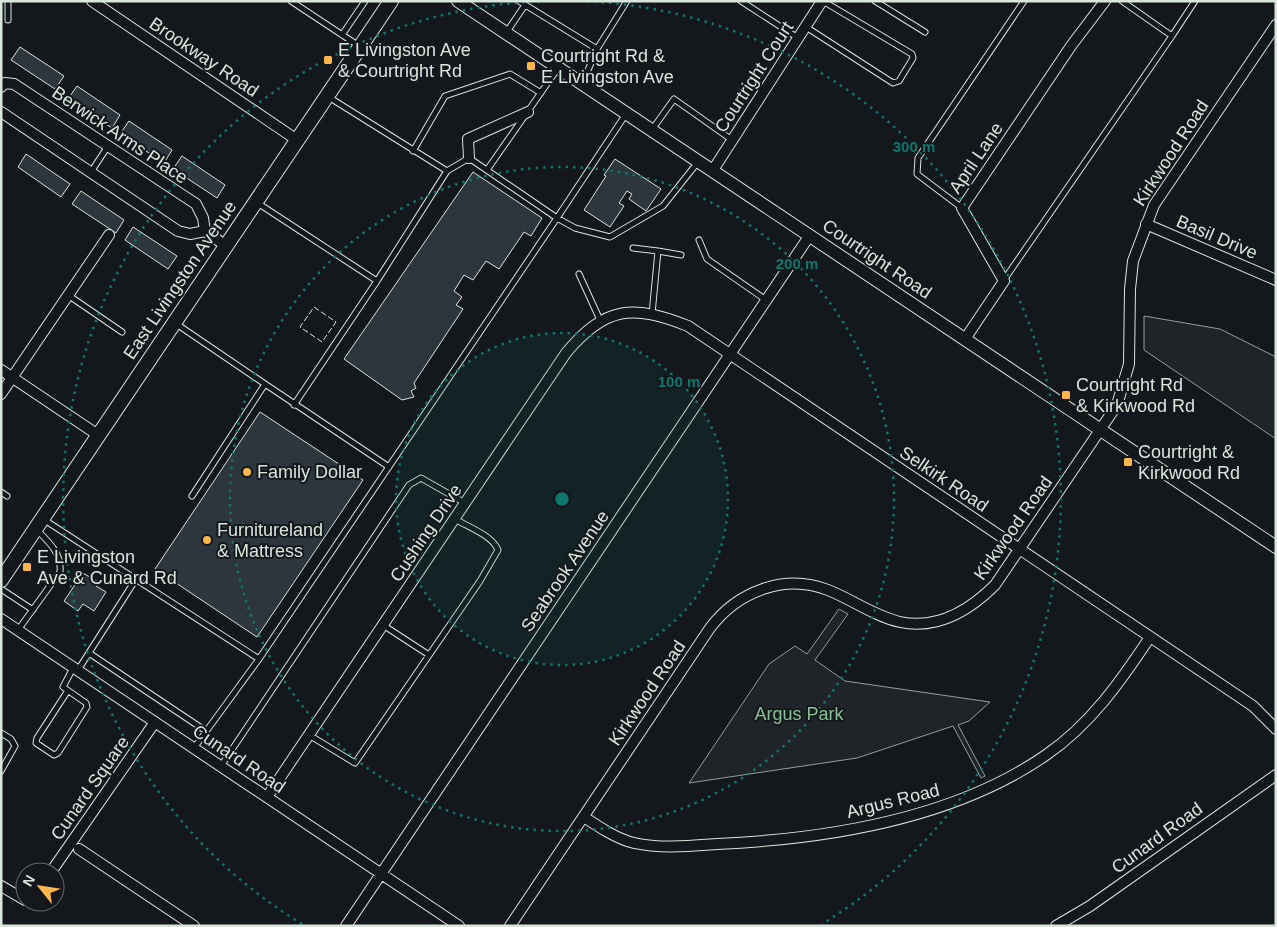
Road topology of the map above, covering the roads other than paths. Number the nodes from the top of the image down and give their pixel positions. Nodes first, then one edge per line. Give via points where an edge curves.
1 (8, 1) edge
2 (92, 1) edge
3 (291, 1) edge
4 (365, 1) edge
5 (390, 1) edge
6 (519, 1) edge
7 (626, 1) edge
8 (741, 1) edge
9 (823, 1) edge
10 (876, 1) edge
11 (1024, 1) edge
12 (1105, 1) edge
13 (1122, 1) edge
14 (1195, 1) edge
15 (463, 3) edge
16 (525, 5) junction
17 (8, 20) dead end
18 (1276, 25) edge
19 (806, 27) junction
20 (925, 32) dead end
21 (506, 33) junction
22 (342, 35) junction
23 (1172, 36) junction
24 (799, 38) junction
25 (360, 46) junction
26 (597, 49) junction
27 (558, 68) junction
28 (582, 84) junction
29 (1, 87) edge
30 (541, 93) junction
31 (326, 96) junction
32 (1, 112) edge
33 (528, 112) junction
34 (626, 114) junction
35 (651, 131) junction
36 (297, 140) junction
37 (732, 140) junction
38 (108, 146) junction
39 (414, 151) junction
40 (469, 158) junction
41 (699, 161) junction
42 (487, 170) junction
43 (713, 170) junction
44 (447, 171) junction
45 (91, 172) junction
46 (255, 202) junction
47 (962, 208) junction
48 (557, 218) junction
49 (1146, 224) junction
50 (205, 231) junction
51 (109, 235) dead end
52 (810, 235) junction
53 (699, 240) dead end
54 (226, 246) junction
55 (633, 248) dead end
56 (658, 251) junction
57 (680, 255) dead end
58 (579, 274) dead end
59 (1276, 280) edge
60 (377, 281) junction
61 (1004, 281) junction
62 (68, 295) junction
63 (766, 301) junction
64 (631, 311) joint
65 (652, 314) junction
66 (600, 320) junction
67 (174, 322) junction
68 (122, 332) dead end
69 (965, 339) junction
70 (730, 354) junction
71 (1, 370) edge
72 (12, 377) junction
73 (265, 384) junction
74 (1, 394) edge
75 (294, 405) junction
76 (1100, 430) junction
77 (98, 435) junction
78 (389, 467) junction
79 (1, 492) edge
80 (7, 496) dead end
81 (192, 496) dead end
82 (465, 504) junction
83 (455, 519) junction
84 (40, 523) junction
85 (1276, 547) edge
86 (1020, 550) junction
87 (136, 579) junction
88 (1, 580) edge
89 (1, 589) edge
90 (34, 610) junction
91 (1, 619) edge
92 (383, 625) junction
93 (18, 630) junction
94 (1150, 637) junction
95 (90, 652) junction
96 (429, 655) junction
97 (259, 660) junction
98 (76, 669) junction
99 (67, 692) junction
100 (155, 722) junction
101 (1276, 729) edge
102 (206, 731) junction
103 (1, 733) edge
104 (309, 735) junction
105 (194, 748) junction
106 (221, 766) junction
107 (1, 771) edge
108 (1276, 775) edge
109 (267, 797) junction
110 (584, 817) junction
111 (79, 849) dead end
112 (58, 862) edge
113 (380, 873) junction
114 (1, 886) edge
115 (15, 894) edge
116 (1059, 925) edge
117 (194, 926) edge
118 (346, 926) edge
119 (459, 926) edge
120 (510, 926) edge

1 - 17 lane
2 - 36 street, Brookway Road
3 - 22 lane
4 - 22 lane
5 - 25 main road, East Livingston Avenue
6 - 16 lane
7 - 26 lane
8 - 24 lane
9 - 19 street, Courtright Court
9 - 19 lane via 912,54 913,58 899,81 895,83
10 - 20 lane
11 - 47 lane via 918,158 917,174
12 - 47 street, April Lane
13 - 23 lane
14 - 23 lane
15 - 21 street, Courtright Road
16 - 21 lane
16 - 26 lane
18 - 49 street, Kirkwood Road via 1166,185
19 - 24 street, Courtright Court
21 - 27 street, Courtright Road
22 - 25 lane
23 - 61 lane
24 - 37 street, Courtright Court
25 - 31 main road, East Livingston Avenue
26 - 28 lane
27 - 28 street, Courtright Road
27 - 30 lane
28 - 34 street, Courtright Road
29 - 38 street, Berwick Arms Place via 5,83 14,84
30 - 33 lane
30 - 39 lane via 510,74 445,96
31 - 36 main road, East Livingston Avenue
31 - 39 lane
32 - 45 street
33 - 40 street via 468,139
33 - 42 lane
34 - 35 street, Courtright Road
34 - 48 lane
35 - 37 lane via 674,99
35 - 41 street, Courtright Road
36 - 46 main road, East Livingston Avenue
37 - 43 street, Courtright Court
38 - 45 lane
38 - 50 street, Berwick Arms Place via 196,204
39 - 44 lane
40 - 42 lane
40 - 44 lane
41 - 43 street, Courtright Road
41 - 48 lane via 662,206 610,237 575,228
42 - 48 lane
43 - 52 street, Courtright Road
44 - 60 lane
45 - 50 street via 178,231 190,234
46 - 54 main road, East Livingston Avenue
46 - 60 lane
47 - 61 street, April Lane
48 - 78 lane
49 - 59 street, Basil Drive
49 - 76 street, Kirkwood Road via 1132,268 1128,371 1117,405
50 - 54 street
51 - 62 street
52 - 63 street, Seabrook Avenue
52 - 69 street, Courtright Road
53 - 63 lane via 706,259
54 - 67 main road, East Livingston Avenue
55 - 56 lane
56 - 57 lane
56 - 65 lane
58 - 66 lane
60 - 75 lane
61 - 69 street
62 - 68 lane
62 - 72 street
63 - 70 street, Seabrook Avenue
64 - 65 street, Selkirk Road
64 - 66 street, Cushing Drive
65 - 70 street, Selkirk Road via 688,326
66 - 82 street, Cushing Drive via 566,353
67 - 73 lane
67 - 77 main road, East Livingston Avenue
69 - 76 street, Courtright Road
70 - 86 street, Selkirk Road
70 - 113 street, Seabrook Avenue
71 - 72 street
72 - 74 street
72 - 77 street
73 - 75 lane
73 - 81 lane
75 - 78 lane
76 - 85 street, Courtright Road
76 - 86 street, Kirkwood Road
77 - 84 main road, East Livingston Avenue
78 - 97 lane
79 - 80 lane
82 - 83 street, Cushing Drive
82 - 106 lane via 421,478 409,485
83 - 92 street, Cushing Drive
83 - 96 lane via 496,544 498,550
84 - 87 lane
84 - 88 main road, East Livingston Avenue
84 - 90 lane via 61,563 57,579
86 - 94 street, Selkirk Road
86 - 110 street, Kirkwood Road via 995,585 976,604 954,616 928,623 902,622 876,615 826,589 801,584 774,585 739,600 710,628
87 - 95 lane
87 - 97 lane
89 - 90 lane
90 - 93 lane
91 - 93 street, Cunard Road
92 - 96 lane
92 - 104 street, Cushing Drive
93 - 98 street, Cunard Road
94 - 101 street, Selkirk Road via 1253,706
94 - 110 street, Argus Road via 1108,696 1068,737 1046,755 996,785 943,807 861,827 778,839 670,846 633,843
95 - 98 lane
95 - 102 lane
96 - 104 lane via 355,764
97 - 102 lane
98 - 99 lane via 63,684
98 - 100 street, Cunard Road
99 - 99 lane via 37,738 36,743 54,755 87,707
100 - 105 street, Cunard Road
100 - 112 street, Cunard Square
102 - 105 lane
103 - 107 lane via 15,746
104 - 109 street, Cushing Drive
105 - 106 street, Cunard Road
106 - 109 street, Cunard Road
108 - 116 street, Cunard Road
109 - 113 street, Cunard Road
110 - 120 street, Kirkwood Road
111 - 117 street
113 - 118 street, Seabrook Avenue
113 - 119 street, Cunard Road
114 - 115 street

